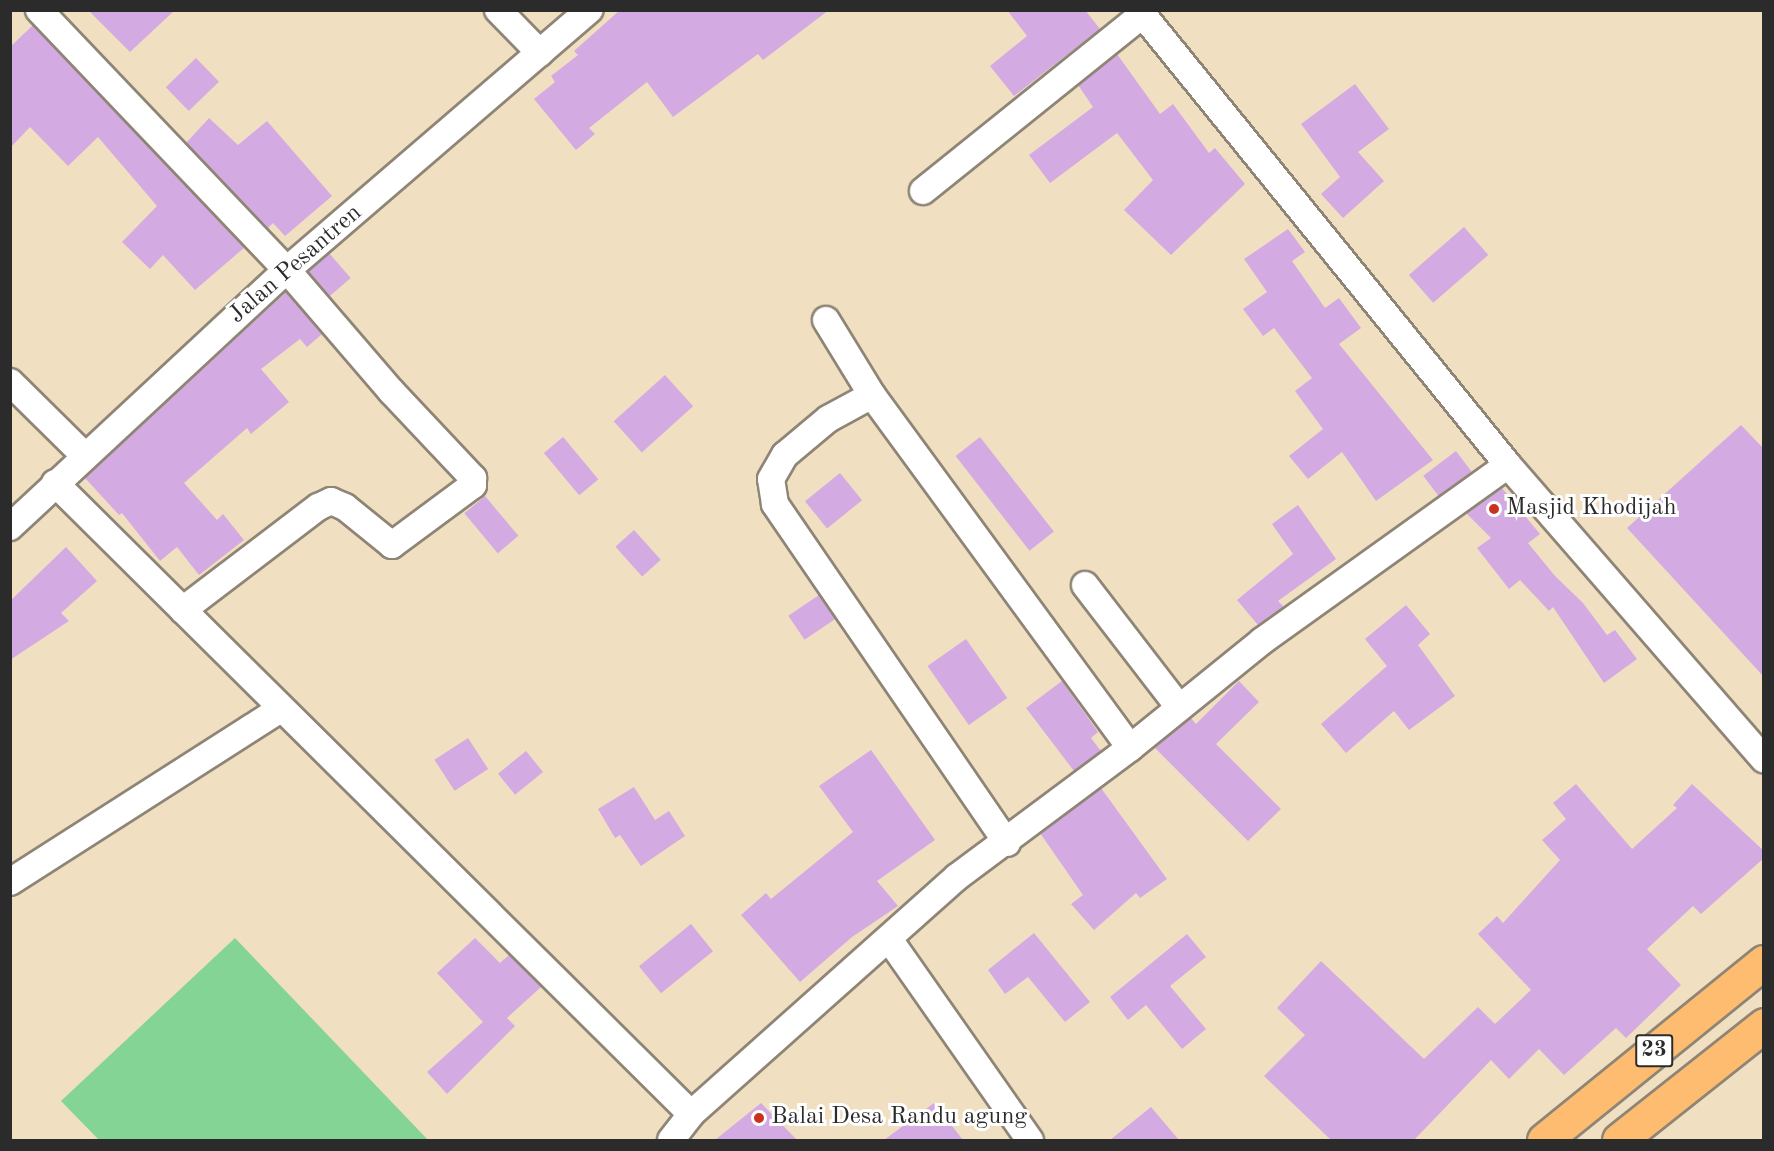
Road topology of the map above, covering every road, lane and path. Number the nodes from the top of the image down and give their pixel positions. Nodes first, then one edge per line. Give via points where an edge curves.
1 (39, 10) edge
2 (498, 10) edge
3 (589, 10) edge
4 (1141, 13) edge
5 (540, 52) junction
6 (923, 191) dead end
7 (287, 270) junction
8 (826, 320) dead end
9 (10, 382) edge
10 (872, 395) junction
11 (84, 455) junction
12 (1508, 465) junction
13 (55, 483) junction
14 (10, 527) edge
15 (1085, 585) dead end
16 (183, 610) junction
17 (1179, 706) junction
18 (281, 708) junction
19 (1130, 748) junction
20 (1764, 759) edge
21 (1007, 843) junction
22 (10, 882) edge
23 (889, 939) junction
24 (1764, 962) edge
25 (1764, 1025) edge
26 (691, 1114) junction
27 (671, 1140) edge
28 (1030, 1140) edge
29 (1544, 1140) edge
30 (1619, 1140) edge

1 - 7 street
2 - 5 street
3 - 5 street, Jalan Pesantren
4 - 6 street
4 - 12 street via 1259,153
5 - 7 street, Jalan Pesantren
7 - 11 street, Jalan Pesantren
7 - 16 street via 391,391 469,470 473,485 392,545 345,507 332,501 318,507
8 - 10 street
9 - 11 street
10 - 19 street
10 - 21 street via 828,419 785,455 771,479 775,504
11 - 13 street, Jalan Pesantren
12 - 17 street via 1262,641
12 - 20 street
13 - 14 street, Jalan Pesantren
13 - 16 street
15 - 17 street
16 - 18 street
17 - 19 street
18 - 22 street
18 - 26 street
19 - 21 street
21 - 23 street via 957,877
23 - 26 street
23 - 28 street
24 - 29 highway, 23
25 - 30 highway, 23
26 - 27 street

